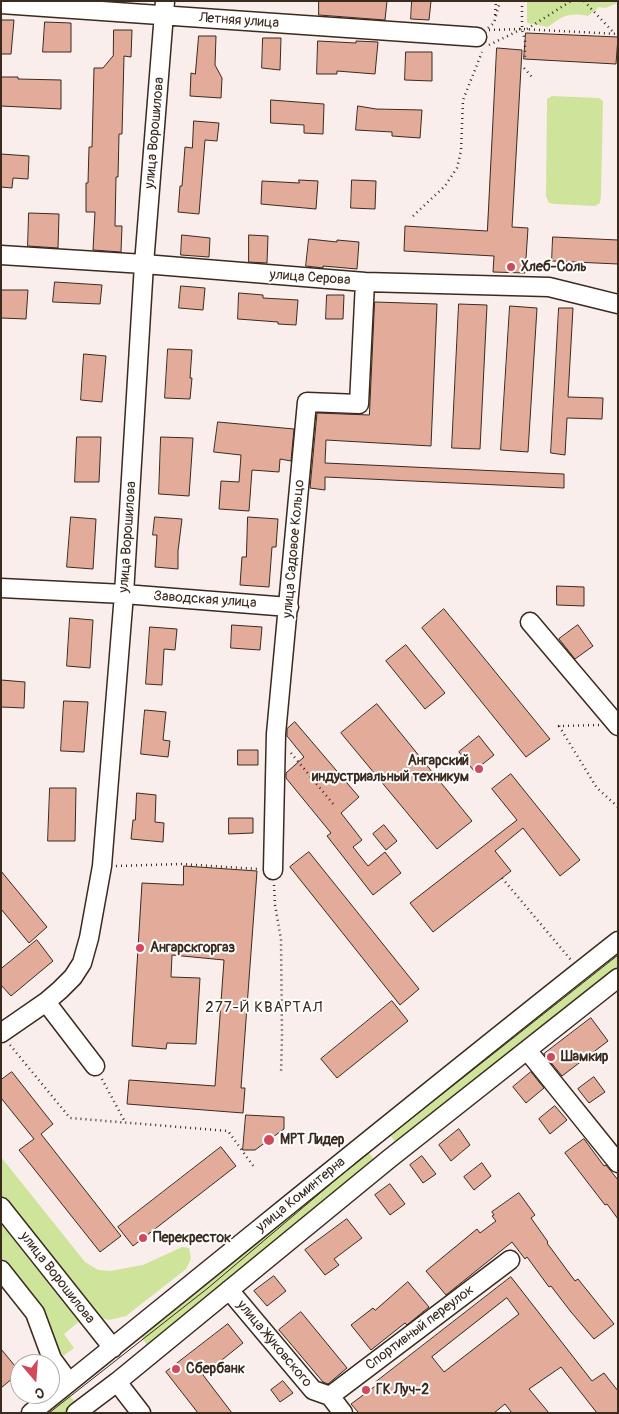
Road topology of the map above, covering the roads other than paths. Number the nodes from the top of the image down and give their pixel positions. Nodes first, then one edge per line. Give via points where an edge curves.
1 (1, 4) edge
2 (165, 9) edge
3 (481, 34) road end
4 (1, 255) edge
5 (144, 264) junction
6 (365, 282) junction
7 (618, 304) edge
8 (1, 588) edge
9 (124, 594) junction
10 (289, 607) junction
11 (530, 622) dead end
12 (618, 725) edge
13 (273, 870) road end
14 (618, 941) edge
15 (618, 978) edge
16 (46, 1002) junction
17 (5, 1038) edge
18 (527, 1050) junction
19 (95, 1066) road end
20 (372, 1137) junction
21 (389, 1159) junction
22 (618, 1163) edge
23 (1, 1207) edge
24 (510, 1260) dead end
25 (1, 1270) edge
26 (229, 1290) junction
27 (113, 1348) junction
28 (69, 1382) junction
29 (117, 1382) junction
30 (330, 1396) junction
31 (32, 1413) edge
32 (76, 1413) edge
33 (141, 1413) edge
34 (343, 1413) edge

1 - 2 street, Летняя улица
2 - 3 street, Летняя улица
2 - 5 street, улица Ворошилова
4 - 5 street, улица Серова
5 - 6 street, улица Серова
5 - 9 street, улица Ворошилова
6 - 7 street, улица Серова via 549,287
6 - 10 street, улица Садовое Кольцо via 359,404 307,402
8 - 9 street, Заводская улица
9 - 10 street, Заводская улица
9 - 16 street, улица Ворошилова via 102,866 89,938 82,963 73,977
10 - 13 street, улица Садовое Кольцо via 276,734
11 - 12 street
14 - 20 street, улица Коминтерна
15 - 18 street, улица Коминтерна
16 - 17 street, улица Ворошилова
16 - 19 street
18 - 21 street, улица Коминтерна
18 - 22 street
20 - 21 street
20 - 27 street, улица Коминтерна
21 - 26 street, улица Коминтерна
23 - 27 street, улица Ворошилова
24 - 30 street, Спортивный переулок
25 - 28 street via 35,1313 52,1359
26 - 29 street, улица Коминтерна
26 - 30 street, улица Жуковского via 313,1390
27 - 28 street, улица Коминтерна
27 - 29 street
28 - 29 street
28 - 31 street, улица Коминтерна
29 - 32 street, улица Коминтерна
29 - 33 street
30 - 34 street, улица Жуковского

